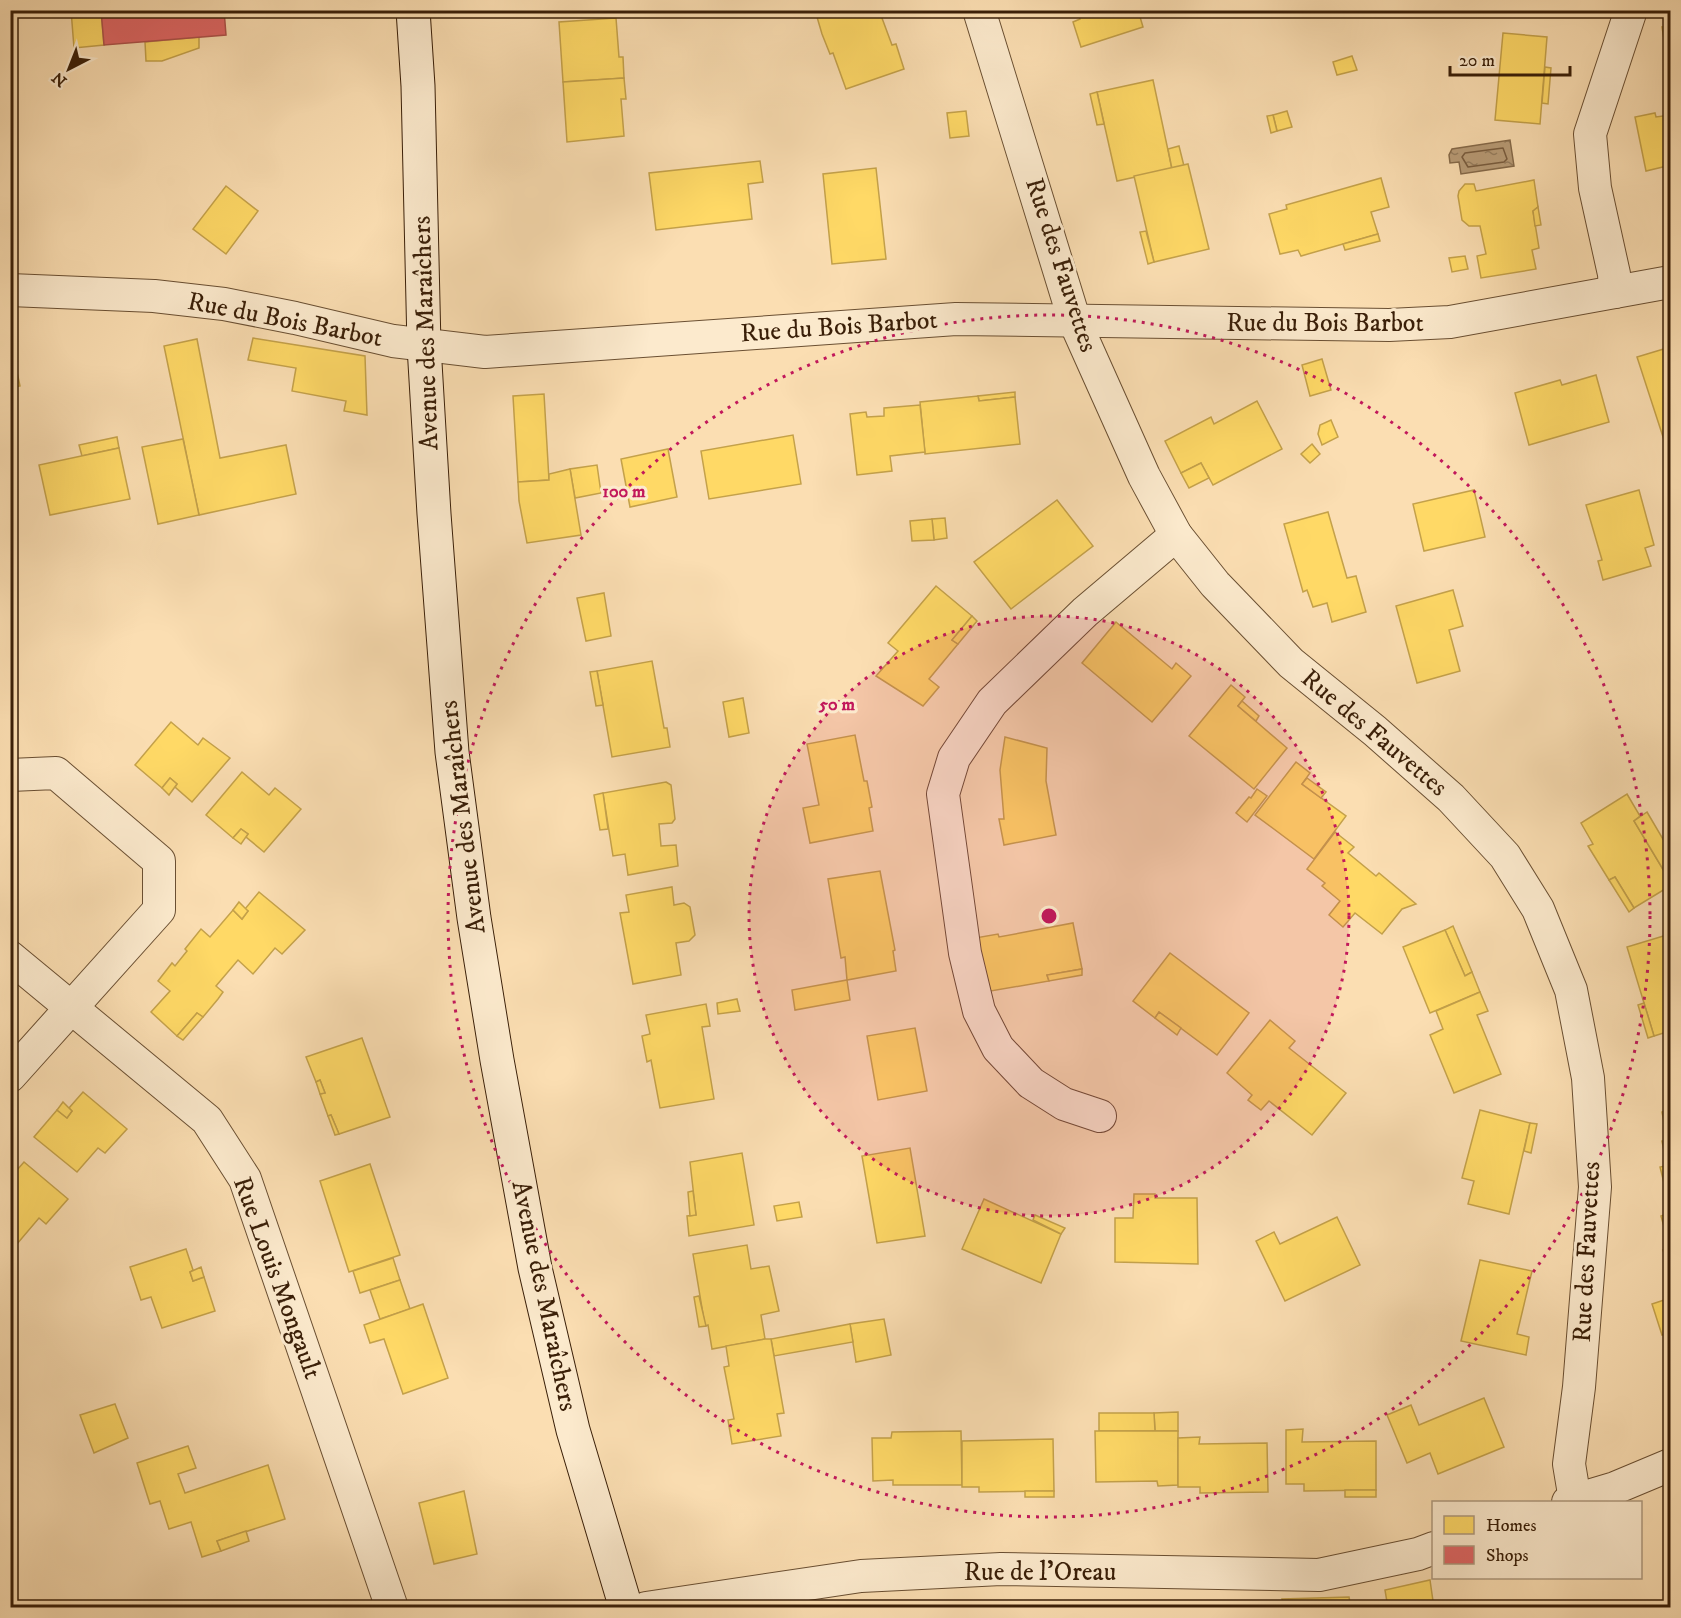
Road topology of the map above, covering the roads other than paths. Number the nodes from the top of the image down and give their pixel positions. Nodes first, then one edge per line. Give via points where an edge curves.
1 (413, 10) edge
2 (979, 10) edge
3 (1631, 10) edge
4 (1671, 282) edge
5 (10, 290) edge
6 (1615, 292) junction
7 (1075, 322) junction
8 (424, 346) junction
9 (1176, 535) junction
10 (10, 775) edge
11 (10, 957) edge
12 (73, 1008) junction
13 (10, 1076) edge
14 (1100, 1116) dead end
15 (1671, 1465) edge
16 (1572, 1501) edge
17 (1432, 1549) edge
18 (392, 1608) edge
19 (626, 1608) edge
20 (646, 1608) edge

1 - 8 street, Avenue des Maraîchers
2 - 7 street, Rue des Fauvettes
3 - 6 street via 1590,134 1595,188
4 - 6 street, Rue du Bois Barbot
5 - 8 street, Rue du Bois Barbot via 153,296 224,304
6 - 7 street, Rue du Bois Barbot via 1440,323
7 - 8 street, Rue du Bois Barbot via 956,319 484,352
7 - 9 street, Rue des Fauvettes via 1144,476
8 - 19 street, Avenue des Maraîchers via 452,752 481,965 535,1268 573,1431
9 - 14 street via 1085,612 992,702 954,758 943,794 965,953 979,1011 998,1048 1031,1083 1064,1104
9 - 16 street, Rue des Fauvettes via 1215,584 1291,663 1451,798 1505,856 1538,909 1571,990 1588,1078 1595,1187 1569,1464
10 - 12 street via 56,773 159,861 159,910
11 - 12 street, Rue Louis Mongault
12 - 13 street
12 - 18 street, Rue Louis Mongault via 207,1120 245,1179
15 - 16 street
17 - 20 street, Rue de l'Oreau via 1319,1575 1001,1569 861,1576

